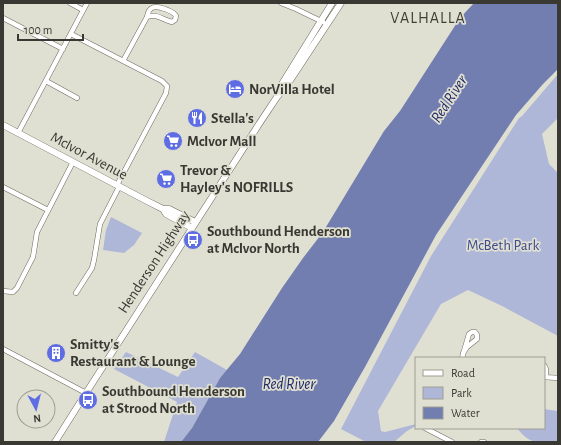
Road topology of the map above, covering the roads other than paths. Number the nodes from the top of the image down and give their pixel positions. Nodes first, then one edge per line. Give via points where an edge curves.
1 (70, 3) edge
2 (87, 3) edge
3 (281, 3) edge
4 (332, 3) edge
5 (341, 3) edge
6 (83, 10) junction
7 (147, 17) junction
8 (3, 18) edge
9 (321, 20) junction
10 (327, 25) junction
11 (71, 34) junction
12 (63, 49) junction
13 (123, 60) junction
14 (46, 81) junction
15 (277, 97) junction
16 (78, 98) dead end
17 (3, 125) edge
18 (18, 133) junction
19 (73, 162) junction
20 (118, 186) junction
21 (3, 187) edge
22 (48, 210) junction
23 (194, 225) junction
24 (3, 291) edge
25 (76, 293) dead end
26 (3, 349) edge
27 (545, 377) edge
28 (558, 378) edge
29 (86, 393) junction
30 (427, 429) edge
31 (55, 442) edge
32 (452, 442) edge
33 (481, 442) edge
34 (484, 442) edge

1 - 6 street
2 - 6 street
3 - 9 street
4 - 9 main road, Henderson Highway
5 - 10 main road, Henderson Highway
6 - 11 street
7 - 7 street via 148,11 157,6 175,13 176,16 172,22 156,15
7 - 13 street
8 - 12 street
9 - 10 street
9 - 15 main road, Henderson Highway via 280,87
10 - 15 main road, Henderson Highway
11 - 12 street
11 - 13 street
12 - 14 street
13 - 20 street via 162,81 167,90
14 - 16 street
14 - 18 street
15 - 23 main road, Henderson Highway
17 - 18 main road, McIvor Avenue
18 - 19 main road, McIvor Avenue
19 - 20 main road, McIvor Avenue
19 - 22 street
20 - 23 main road, McIvor Avenue via 166,214
20 - 25 street via 100,224 92,268
21 - 22 street
22 - 24 street via 37,232 30,265 13,292
23 - 29 main road, Henderson Highway
26 - 29 street
27 - 28 street
29 - 31 main road, Henderson Highway
30 - 32 street
33 - 34 street

